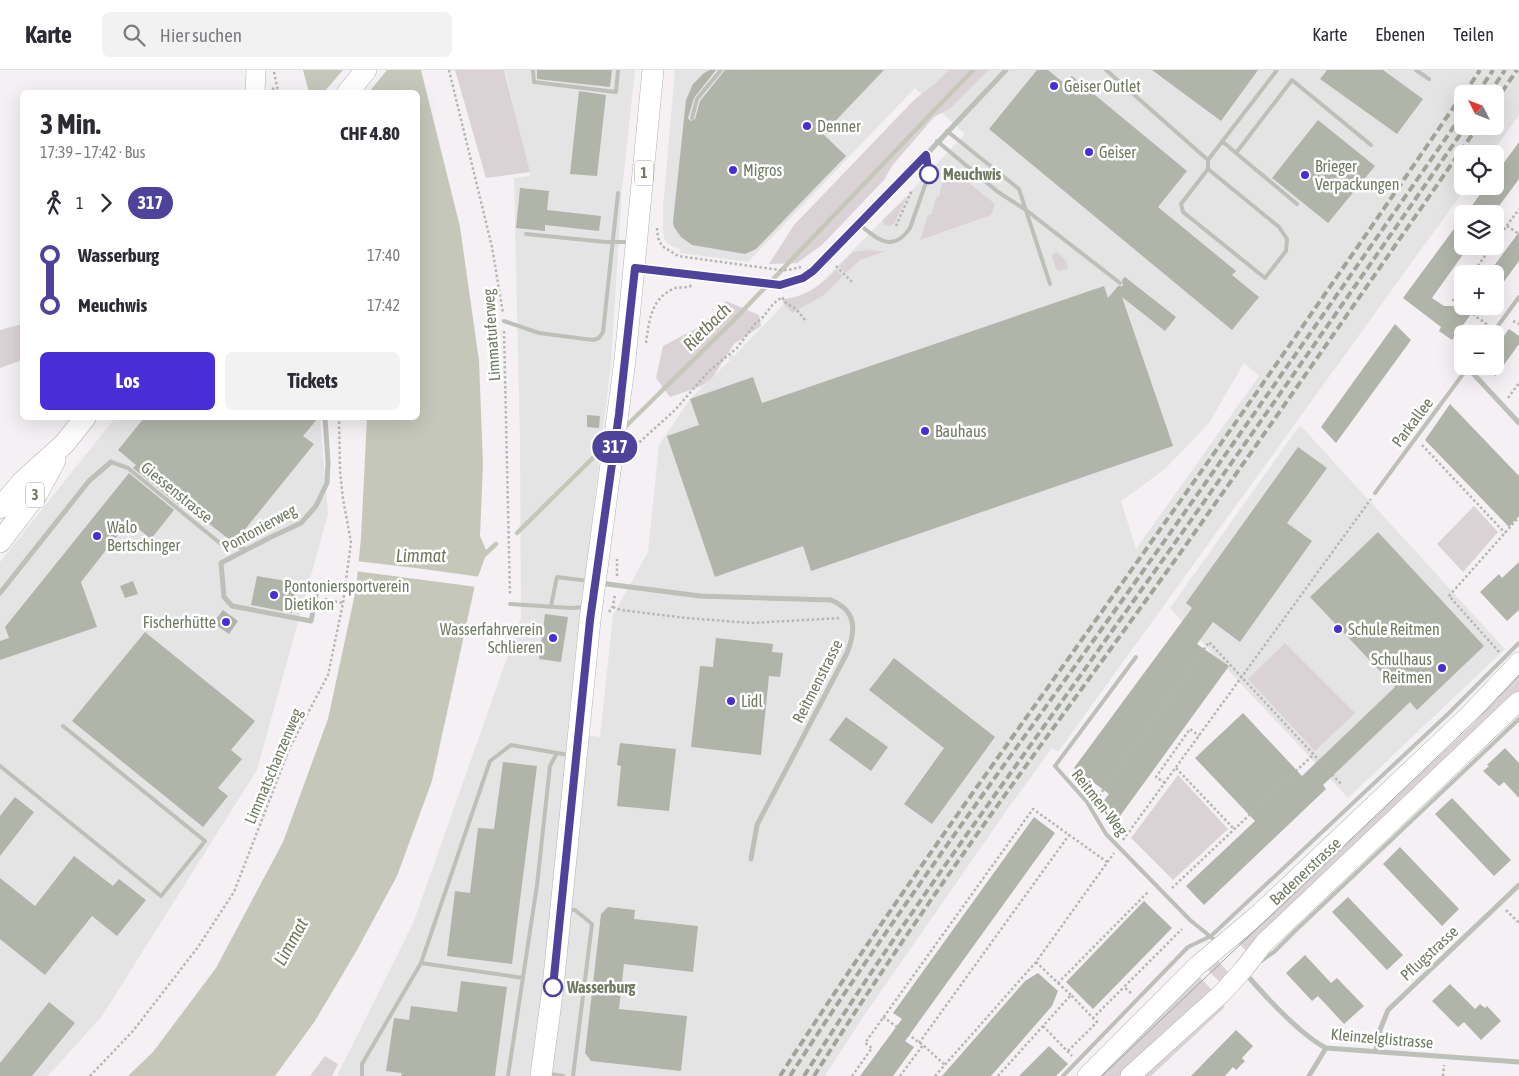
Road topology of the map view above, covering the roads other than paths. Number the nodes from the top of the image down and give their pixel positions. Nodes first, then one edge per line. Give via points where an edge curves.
1 (256, 70) edge
2 (366, 70) edge
3 (533, 70) edge
4 (618, 70) edge
5 (653, 70) edge
6 (721, 70) edge
7 (1006, 70) edge
8 (1106, 70) edge
9 (1277, 70) edge
10 (1416, 70) edge
11 (1429, 80) dead end
12 (255, 90) edge
13 (350, 90) edge
14 (692, 118) dead end
15 (947, 131) junction
16 (937, 141) junction
17 (1222, 141) junction
18 (1371, 145) dead end
19 (1236, 153) junction
20 (926, 155) junction
21 (1208, 160) junction
22 (1208, 169) junction
23 (618, 193) dead end
24 (1297, 204) dead end
25 (1026, 210) junction
26 (860, 225) junction
27 (526, 234) dead end
28 (612, 242) junction
29 (637, 242) junction
30 (635, 268) junction
31 (1120, 283) dead end
32 (1050, 284) dead end
33 (1519, 296) edge
34 (504, 321) road end
35 (1499, 325) edge
36 (1462, 375) edge
37 (1475, 375) edge
38 (83, 420) edge
39 (325, 420) edge
40 (1519, 423) edge
41 (64, 444) junction
42 (111, 462) joint
43 (1375, 493) road end
44 (0, 508) edge
45 (0, 542) edge
46 (246, 549) junction
47 (596, 582) junction
48 (318, 586) dead end
49 (0, 593) edge
50 (510, 604) road end
51 (551, 606) junction
52 (602, 606) junction
53 (1519, 643) edge
54 (1136, 657) dead end
55 (1511, 660) edge
56 (1519, 701) edge
57 (1519, 719) edge
58 (63, 726) dead end
59 (567, 754) junction
60 (0, 766) edge
61 (752, 859) dead end
62 (1519, 885) edge
63 (560, 908) junction
64 (1216, 941) junction
65 (422, 963) junction
66 (1243, 970) junction
67 (523, 978) junction
68 (1326, 1048) junction
69 (1376, 1051) junction
70 (1519, 1062) edge
71 (542, 1074) edge
72 (362, 1076) edge
73 (508, 1076) edge
74 (563, 1076) edge
75 (573, 1076) edge
76 (1063, 1076) edge
77 (1087, 1076) edge
78 (1130, 1076) edge
79 (1309, 1076) edge

1 - 12 main road
2 - 13 main road
3 - 4 lane via 534,82 616,92
5 - 29 main road, 1
6 - 14 lane via 697,99
7 - 15 street
8 - 21 lane
9 - 17 lane
10 - 11 lane
15 - 16 street
15 - 25 lane via 1019,189
16 - 20 street
16 - 25 lane via 998,192
17 - 19 lane
17 - 21 lane
18 - 19 lane via 1292,80
19 - 24 lane
20 - 26 street
20 - 26 lane via 929,174 905,235 898,240 882,241
21 - 22 lane
22 - 22 lane via 1181,204 1183,212 1265,278 1286,251 1287,239 1279,227
23 - 28 lane
25 - 31 lane
25 - 32 lane
26 - 30 street via 813,271 803,278 780,285
27 - 28 lane
28 - 29 lane
28 - 34 lane via 603,332 599,338 539,333
29 - 30 main road, 1
30 - 47 main road, 1 via 619,414 622,452
33 - 35 lane
36 - 43 lane, Parkallee
37 - 40 street
38 - 41 main road, 3
39 - 46 street, Pontonierweg via 327,483 316,506 301,523
41 - 44 main road, 3 via 22,482
41 - 45 main road, 3 via 38,492
42 - 46 lane, Giessenstrasse via 128,468 221,544
42 - 49 street, Giessenstrasse via 89,481
46 - 48 street, Pontonierweg via 221,563 224,597 232,606 311,621
47 - 51 lane via 557,576
47 - 52 main road, 1
47 - 61 street, Reitmenstrasse via 700,596 831,600 846,609 852,618 854,636 847,653 757,825
50 - 51 lane
51 - 52 lane
52 - 59 main road, 1
53 - 55 lane
54 - 64 lane, Reitmen-Weg via 1055,766 1090,808 1106,834 1190,920
55 - 64 main road, Badenerstrasse via 1468,716 1261,912
56 - 66 main road, Badenerstrasse via 1271,936
57 - 66 lane via 1274,952
58 - 60 lane via 205,841 161,896
59 - 63 main road, 1
59 - 65 lane via 510,745 490,760
59 - 67 lane via 550,766 538,885
62 - 69 street, Pflugstrasse via 1388,1010
63 - 71 main road, 1
63 - 75 lane via 576,910 592,924
64 - 66 main road
64 - 76 lane via 1188,947
64 - 77 main road, Badenerstrasse via 1197,966
65 - 67 lane
65 - 72 lane via 362,1064
66 - 68 street, Kleinzelglistrasse via 1302,1030
66 - 78 main road, Badenerstrasse
67 - 73 lane
68 - 69 street, Kleinzelglistrasse
68 - 79 street
69 - 70 street, Kleinzelglistrasse
71 - 74 lane

